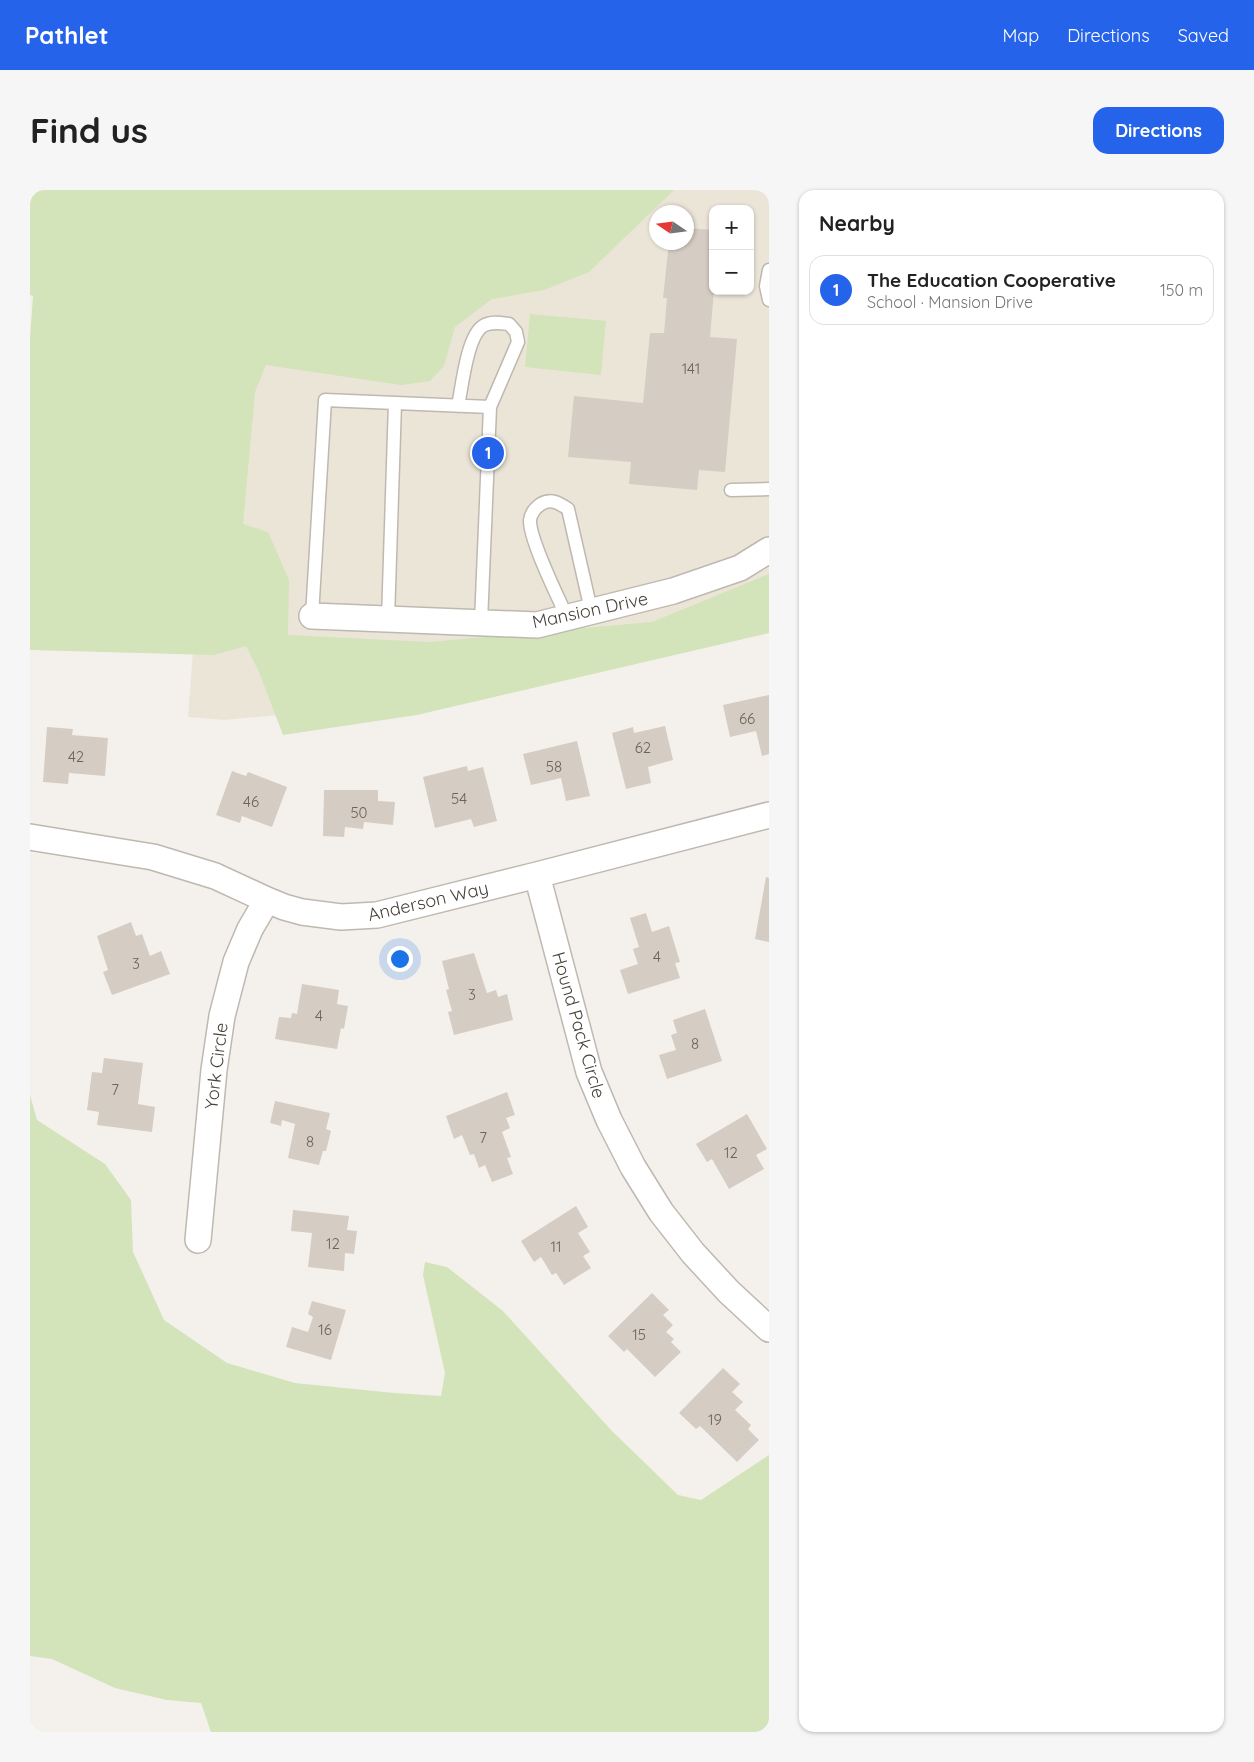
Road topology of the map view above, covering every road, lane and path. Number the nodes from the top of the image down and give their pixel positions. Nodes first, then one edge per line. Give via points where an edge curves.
1 (769, 270) edge
2 (769, 300) edge
3 (395, 403) junction
4 (458, 406) junction
5 (490, 407) junction
6 (769, 489) edge
7 (731, 490) dead end
8 (769, 550) edge
9 (590, 610) junction
10 (312, 616) joint
11 (567, 617) junction
12 (388, 619) junction
13 (481, 622) junction
14 (769, 815) edge
15 (30, 837) edge
16 (537, 876) junction
17 (267, 900) junction
18 (198, 1240) dead end
19 (769, 1329) edge

1 - 2 lane via 766,286
3 - 4 lane
3 - 10 lane via 325,400
3 - 12 lane
4 - 5 lane
4 - 5 lane via 470,346 482,326 493,322 510,324 518,342
5 - 13 lane
6 - 7 lane
8 - 9 street, Mansion Drive via 740,568 672,591
9 - 11 street, Mansion Drive
9 - 11 lane via 568,510 559,502 548,501 532,513 532,536
10 - 12 street, Mansion Drive
11 - 13 street, Mansion Drive via 537,625
12 - 13 street, Mansion Drive
14 - 16 street, Anderson Way
15 - 17 street, Anderson Way via 153,857 215,876
16 - 17 street, Anderson Way via 377,915 321,915
16 - 19 street, Hound Pack Circle via 589,1072 633,1167 661,1212 688,1246 729,1292
17 - 18 street, York Circle via 236,962 222,1016

